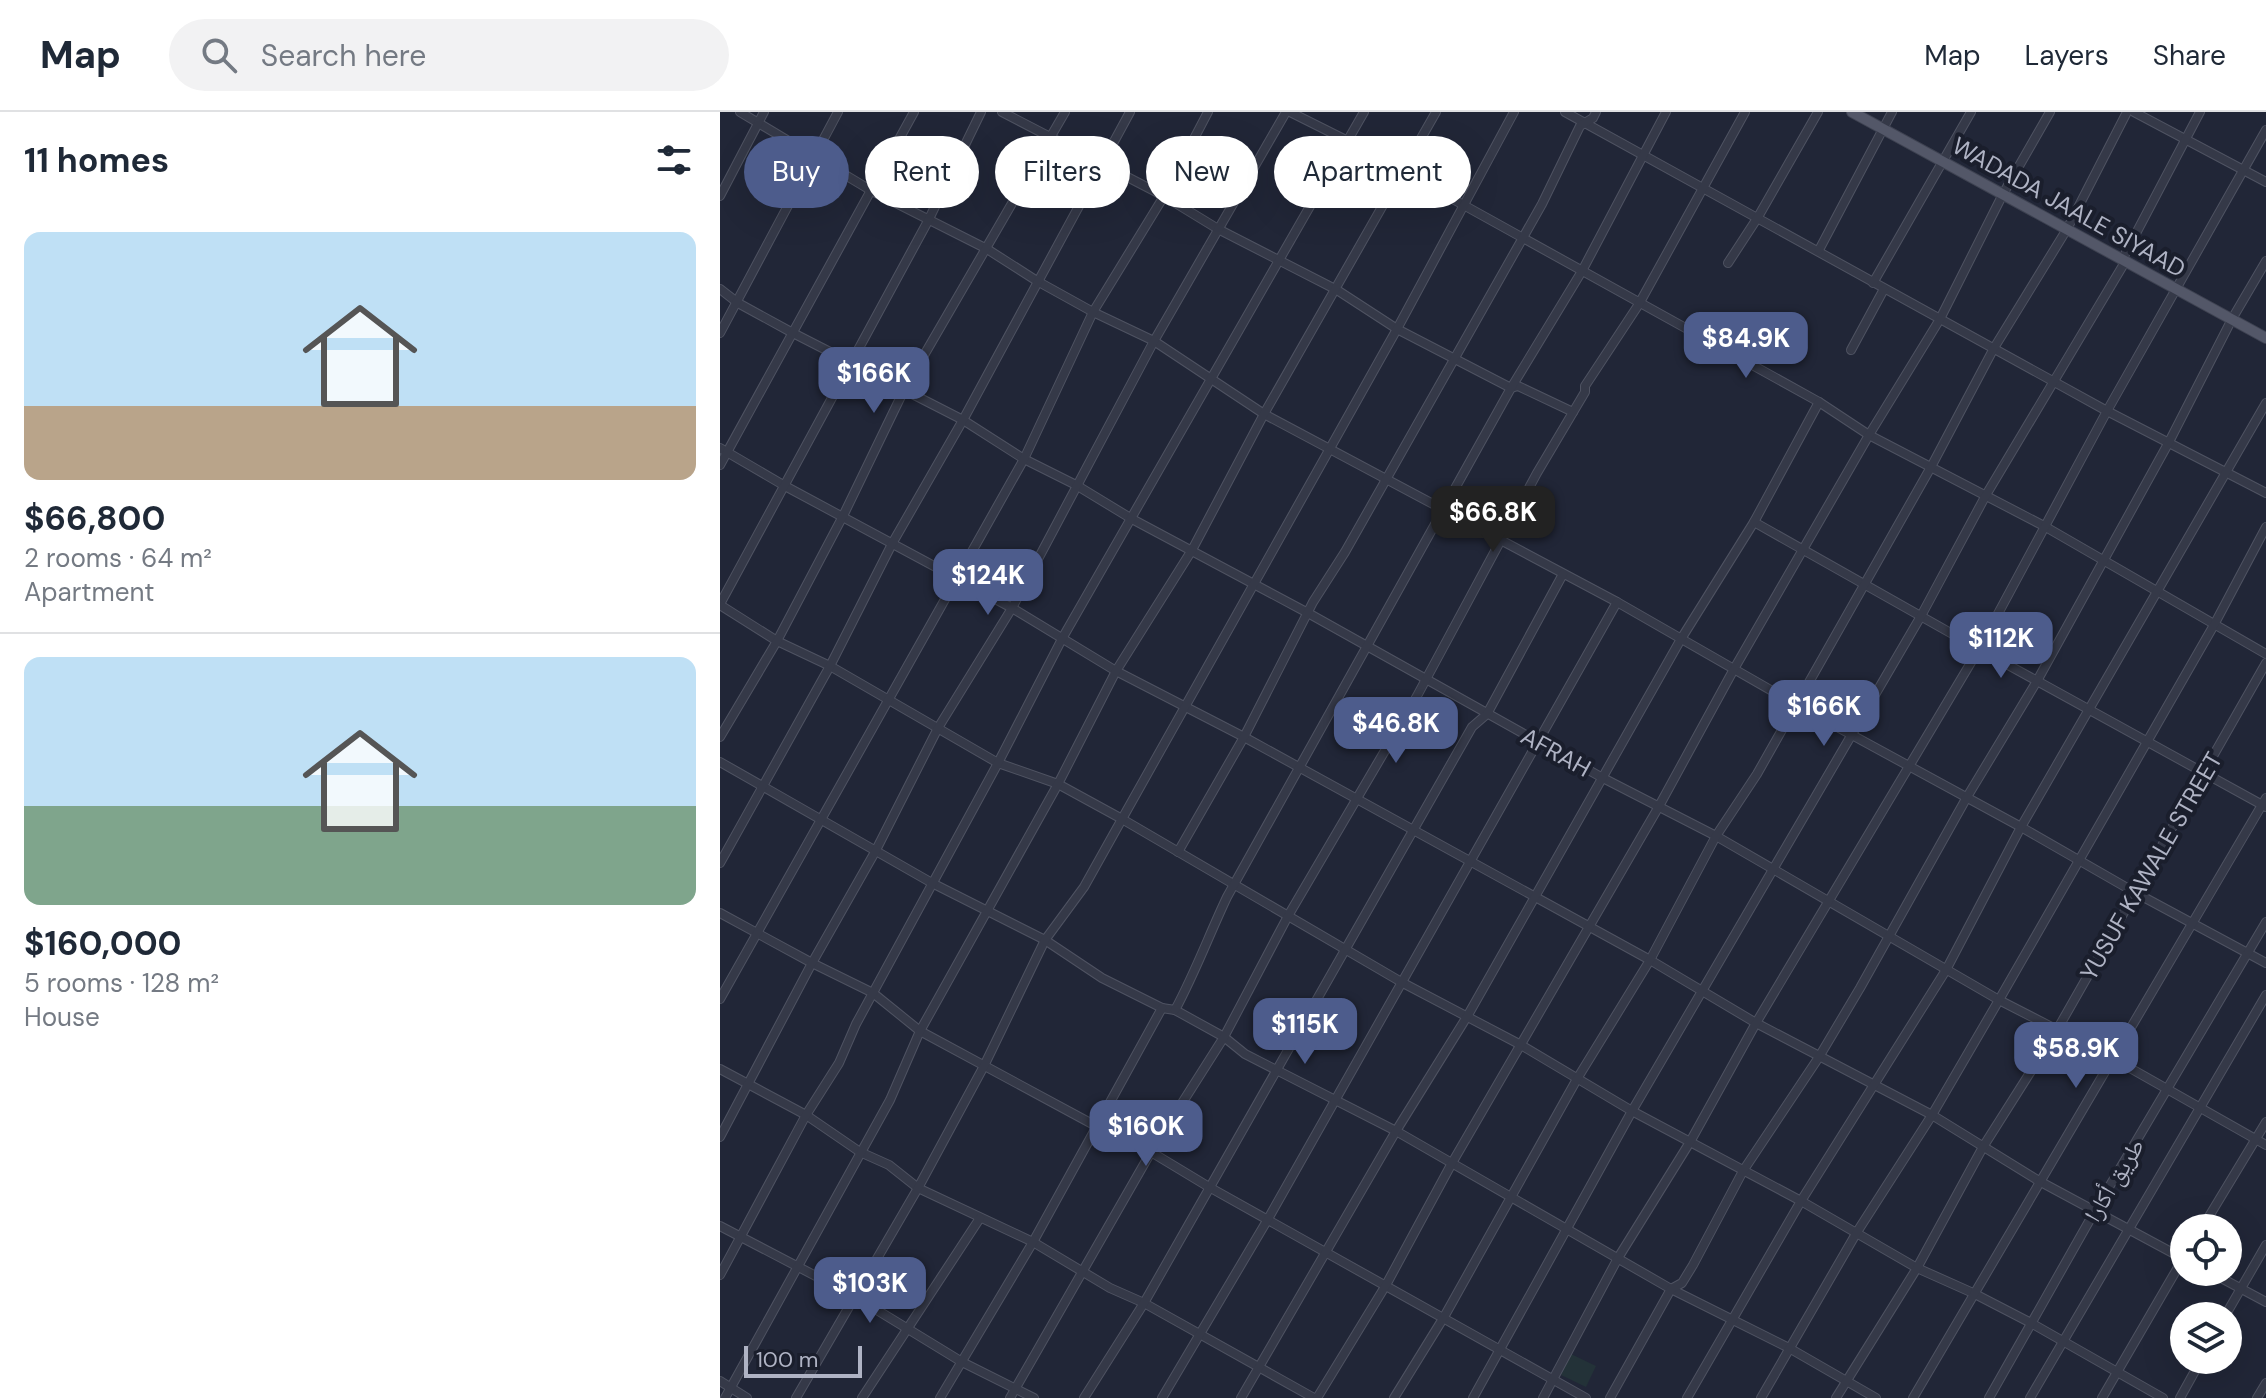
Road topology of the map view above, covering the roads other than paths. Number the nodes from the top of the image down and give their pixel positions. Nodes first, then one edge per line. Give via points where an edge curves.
1 (740, 112) edge
2 (764, 112) edge
3 (838, 112) edge
4 (914, 112) edge
5 (981, 112) edge
6 (1002, 112) edge
7 (1065, 112) edge
8 (1130, 112) edge
9 (1208, 112) edge
10 (1288, 112) edge
11 (1364, 112) edge
12 (1436, 112) edge
13 (1514, 112) edge
14 (1565, 112) edge
15 (1596, 112) edge
16 (1666, 112) edge
17 (1745, 112) edge
18 (1818, 112) edge
19 (1852, 112) edge
20 (1892, 112) edge
21 (1971, 112) edge
22 (2050, 112) edge
23 (2127, 112) edge
24 (2134, 112) edge
25 (2200, 112) edge
26 (758, 122) junction
27 (1585, 122) junction
28 (1883, 128) junction
29 (2266, 130) edge
30 (780, 136) edge
31 (825, 136) edge
32 (901, 136) edge
33 (1048, 136) edge
34 (1053, 136) edge
35 (1117, 136) edge
36 (1195, 136) edge
37 (1338, 136) edge
38 (1351, 136) edge
39 (1422, 136) edge
40 (2185, 138) junction
41 (1643, 154) junction
42 (1944, 161) junction
43 (2244, 171) junction
44 (2266, 182) edge
45 (1702, 187) junction
46 (1471, 189) edge
47 (2003, 194) junction
48 (720, 196) edge
49 (865, 203) edge
50 (788, 208) edge
51 (904, 208) edge
52 (1011, 208) edge
53 (1077, 208) edge
54 (1157, 208) edge
55 (1184, 208) edge
56 (1309, 208) edge
57 (1382, 208) edge
58 (1460, 208) edge
59 (1467, 208) edge
60 (1758, 217) junction
61 (928, 221) junction
62 (1218, 229) junction
63 (2067, 229) junction
64 (1522, 238) junction
65 (987, 249) junction
66 (1819, 250) junction
67 (1278, 260) junction
68 (2266, 261) edge
69 (2125, 262) junction
70 (1728, 263) dead end
71 (1582, 271) junction
72 (1037, 281) junction
73 (1873, 283) junction
74 (720, 289) edge
75 (1884, 289) junction
76 (2176, 289) junction
77 (1337, 290) junction
78 (738, 303) junction
79 (1639, 304) junction
80 (1093, 312) junction
81 (1940, 319) junction
82 (2232, 319) junction
83 (1397, 329) junction
84 (791, 332) junction
85 (720, 333) edge
86 (2266, 338) edge
87 (1154, 341) junction
88 (1994, 348) junction
89 (1851, 350) dead end
90 (1454, 357) junction
91 (851, 362) junction
92 (1211, 380) junction
93 (2054, 382) junction
94 (905, 388) junction
95 (1511, 388) junction
96 (1819, 402) junction
97 (2266, 403) edge
98 (2107, 411) junction
99 (1573, 412) junction
100 (1264, 414) junction
101 (963, 420) junction
102 (1869, 435) junction
103 (2169, 442) junction
104 (1330, 449) junction
105 (724, 450) edge
106 (1024, 459) junction
107 (720, 465) edge
108 (1931, 467) junction
109 (2228, 472) junction
110 (1386, 479) junction
111 (1076, 485) junction
112 (785, 486) junction
113 (2266, 493) edge
114 (1986, 495) junction
115 (1444, 510) junction
116 (843, 516) junction
117 (1132, 519) junction
118 (1754, 522) junction
119 (2044, 526) junction
120 (2266, 527) edge
121 (1501, 540) junction
122 (893, 542) junction
123 (1192, 550) junction
124 (1803, 551) junction
125 (2102, 561) junction
126 (1563, 574) junction
127 (957, 577) junction
128 (1253, 583) junction
129 (1864, 583) junction
130 (2159, 590) junction
131 (1617, 602) junction
132 (720, 604) edge
133 (1012, 608) junction
134 (1308, 613) junction
135 (1921, 616) junction
136 (2214, 625) junction
137 (1063, 637) junction
138 (1681, 639) junction
139 (777, 641) junction
140 (1368, 647) junction
141 (1979, 649) junction
142 (2266, 654) edge
143 (2266, 663) edge
144 (830, 666) junction
145 (1734, 669) junction
146 (1116, 671) junction
147 (1426, 680) junction
148 (2037, 681) junction
149 (887, 699) junction
150 (1795, 704) junction
151 (1185, 707) junction
152 (2089, 711) junction
153 (1487, 714) junction
154 (938, 728) junction
155 (1852, 733) junction
156 (720, 737) edge
157 (1244, 737) junction
158 (2148, 740) junction
159 (1538, 741) junction
160 (720, 762) edge
161 (998, 763) junction
162 (1908, 766) junction
163 (1300, 768) junction
164 (2205, 772) junction
165 (1601, 777) junction
166 (1058, 784) junction
167 (763, 786) junction
168 (1967, 797) junction
169 (1357, 800) junction
170 (2265, 803) edge
171 (1658, 808) junction
172 (1122, 819) junction
173 (819, 820) junction
174 (2021, 827) junction
175 (1414, 831) junction
176 (1716, 836) junction
177 (875, 852) junction
178 (1178, 852) junction
179 (2078, 859) junction
180 (1471, 862) junction
181 (720, 863) edge
182 (1771, 870) junction
183 (932, 883) junction
184 (1235, 885) junction
185 (2136, 893) junction
186 (1534, 897) junction
187 (1829, 902) junction
188 (987, 912) junction
189 (720, 913) edge
190 (1288, 916) junction
191 (2266, 922) edge
192 (2192, 923) junction
193 (1589, 927) junction
194 (756, 932) junction
195 (1889, 937) junction
196 (1045, 940) junction
197 (1347, 950) junction
198 (2248, 952) junction
199 (1650, 960) junction
200 (812, 963) junction
201 (2266, 963) edge
202 (1946, 970) junction
203 (1403, 983) junction
204 (1701, 991) junction
205 (873, 993) junction
206 (2266, 995) edge
207 (720, 999) edge
208 (1999, 1000) junction
209 (1162, 1008) junction
210 (1175, 1010) junction
211 (1468, 1015) junction
212 (1756, 1023) junction
213 (2057, 1030) junction
214 (920, 1031) junction
215 (1224, 1037) junction
216 (1521, 1045) junction
217 (1819, 1057) junction
218 (2114, 1059) junction
219 (984, 1066) junction
220 (720, 1069) edge
221 (1277, 1069) junction
222 (1577, 1079) junction
223 (748, 1084) junction
224 (1872, 1086) junction
225 (2167, 1089) junction
226 (1335, 1100) junction
227 (2199, 1108) junction
228 (1632, 1111) junction
229 (806, 1115) junction
230 (1932, 1115) junction
231 (2266, 1122) edge
232 (1096, 1126) junction
233 (1396, 1131) junction
234 (720, 1137) edge
235 (2257, 1139) junction
236 (1690, 1142) junction
237 (2266, 1145) edge
238 (1983, 1147) junction
239 (860, 1152) junction
240 (1151, 1152) junction
241 (1452, 1163) junction
242 (1743, 1171) junction
243 (2039, 1181) junction
244 (1209, 1187) junction
245 (918, 1188) junction
246 (1511, 1198) junction
247 (1801, 1201) junction
248 (2096, 1209) junction
249 (2211, 1214) edge
250 (980, 1218) junction
251 (1268, 1219) junction
252 (720, 1226) edge
253 (1566, 1228) junction
254 (2130, 1228) junction
255 (1857, 1232) junction
256 (741, 1237) junction
257 (1033, 1242) junction
258 (2266, 1245) edge
259 (2170, 1250) edge
260 (1325, 1251) junction
261 (1618, 1258) junction
262 (799, 1268) junction
263 (1917, 1268) junction
264 (1081, 1272) junction
265 (720, 1275) edge
266 (2170, 1282) edge
267 (1386, 1285) junction
268 (2237, 1286) edge
269 (2241, 1288) junction
270 (1671, 1289) junction
271 (1973, 1293) junction
272 (854, 1296) junction
273 (2233, 1302) edge
274 (2266, 1302) edge
275 (1144, 1303) junction
276 (1444, 1317) junction
277 (1731, 1321) junction
278 (2031, 1323) junction
279 (906, 1329) junction
280 (1200, 1334) junction
281 (2062, 1341) junction
282 (1789, 1348) junction
283 (1500, 1351) junction
284 (962, 1362) junction
285 (1258, 1366) junction
286 (2117, 1373) junction
287 (2193, 1374) edge
288 (1554, 1379) junction
289 (720, 1381) edge
290 (1845, 1381) junction
291 (2266, 1383) edge
292 (731, 1387) junction
293 (1016, 1388) junction
294 (725, 1398) edge
295 (747, 1398) edge
296 (796, 1398) edge
297 (862, 1398) edge
298 (940, 1398) edge
299 (1010, 1398) edge
300 (1034, 1398) edge
301 (1084, 1398) edge
302 (1162, 1398) edge
303 (1241, 1398) edge
304 (1316, 1398) edge
305 (1394, 1398) edge
306 (1473, 1398) edge
307 (1543, 1398) edge
308 (1586, 1398) edge
309 (1610, 1398) edge
310 (1687, 1398) edge
311 (1761, 1398) edge
312 (1836, 1398) edge
313 (1876, 1398) edge
314 (1913, 1398) edge
315 (1989, 1398) edge
316 (2030, 1398) edge
317 (2102, 1398) edge
318 (2163, 1398) edge
319 (2180, 1398) edge
320 (2257, 1398) edge

1 - 26 street
2 - 26 street
3 - 31 street
4 - 32 street
5 - 61 street
6 - 33 street
7 - 34 street
8 - 35 street
9 - 36 street
10 - 37 street
10 - 62 street
11 - 38 street
12 - 39 street
13 - 46 street
14 - 27 street
15 - 27 street
16 - 41 street
17 - 45 street
18 - 60 street
19 - 28 main road, WADADA JAALE SIYAAD
20 - 28 street
21 - 42 street
22 - 47 street
23 - 63 street
24 - 40 street
25 - 40 street
26 - 30 street
26 - 48 street
27 - 41 street
27 - 64 street
28 - 42 main road, WADADA JAALE SIYAAD
28 - 66 street
29 - 43 street
40 - 43 street
40 - 69 street
41 - 45 street
41 - 71 street
42 - 47 main road, WADADA JAALE SIYAAD
42 - 73 street
43 - 44 street
43 - 76 street
45 - 60 street
45 - 79 street
47 - 63 main road, WADADA JAALE SIYAAD
47 - 81 street
49 - 84 street
50 - 78 street
51 - 61 street
52 - 65 street
53 - 72 street
54 - 80 street
55 - 62 street
56 - 67 street
57 - 77 street
58 - 83 street
59 - 64 street
60 - 66 street
60 - 70 street
61 - 65 street
61 - 91 street
62 - 67 street
62 - 87 street
63 - 69 main road, WADADA JAALE SIYAAD
63 - 88 street
64 - 71 street
64 - 90 street
65 - 72 street
65 - 94 street
66 - 73 street
67 - 77 street
67 - 92 street
68 - 82 street
69 - 76 main road, WADADA JAALE SIYAAD
69 - 93 street
71 - 79 street
71 - 95 street
72 - 80 street
72 - 101 street
73 - 75 street
74 - 78 street, AFRAH
75 - 81 street
75 - 89 street
76 - 82 main road, WADADA JAALE SIYAAD
76 - 98 street
77 - 83 street
77 - 100 street
78 - 84 street, AFRAH
78 - 85 street
79 - 96 street
79 - 99 street
80 - 87 street
80 - 106 street
81 - 88 street
81 - 102 street
82 - 86 main road, WADADA JAALE SIYAAD
82 - 103 street
83 - 90 street
83 - 104 street
84 - 91 street, AFRAH
84 - 105 street
87 - 92 street
87 - 111 street
88 - 93 street
88 - 108 street
90 - 95 street
90 - 110 street
91 - 94 street, AFRAH
91 - 112 street
92 - 100 street
92 - 117 street
93 - 98 street
93 - 114 street
94 - 101 street, AFRAH
94 - 116 street
95 - 99 street via 1518,386
95 - 115 street
96 - 102 street
96 - 118 street
97 - 109 street
98 - 103 street
98 - 119 street
99 - 121 street
100 - 104 street
100 - 123 street
101 - 106 street, AFRAH
101 - 122 street
102 - 108 street
102 - 124 street
103 - 109 street
103 - 125 street
104 - 110 street
104 - 128 street
105 - 107 street
105 - 112 street
106 - 111 street, AFRAH
106 - 127 street
108 - 114 street
108 - 129 street
109 - 113 street
109 - 130 street
110 - 115 street
110 - 134 street
111 - 117 street, AFRAH
111 - 133 street
112 - 116 street
112 - 132 street
114 - 119 street
114 - 135 street
115 - 121 street
115 - 140 street
116 - 122 street
116 - 139 street
117 - 123 street, AFRAH
117 - 137 street
118 - 124 street
118 - 138 street
119 - 125 street
119 - 141 street
120 - 136 street
121 - 126 street
121 - 147 street
122 - 127 street
122 - 144 street
123 - 128 street, AFRAH
123 - 146 street
124 - 129 street
124 - 145 street
125 - 130 street
125 - 148 street
126 - 131 street
126 - 153 street
127 - 133 street
127 - 149 street
128 - 134 street, AFRAH
128 - 151 street
129 - 135 street
129 - 150 street
130 - 136 street
130 - 152 street
131 - 138 street
131 - 159 street
132 - 139 street
133 - 137 street
133 - 154 street
134 - 140 street, AFRAH
134 - 157 street
135 - 141 street
135 - 155 street
136 - 142 street
136 - 158 street
137 - 146 street
137 - 161 street
138 - 145 street
138 - 165 street
139 - 144 street
139 - 156 street
140 - 147 street, AFRAH
140 - 163 street
141 - 148 street
141 - 162 street
143 - 164 street, YUSUF KAWALE STREET
144 - 149 street
144 - 167 street
145 - 150 street
145 - 171 street
146 - 151 street
146 - 166 street
147 - 153 street, AFRAH
147 - 169 street
148 - 152 street
148 - 168 street
149 - 154 street
149 - 173 street
150 - 155 street
150 - 176 street
151 - 157 street
151 - 172 street
152 - 158 street
152 - 174 street
153 - 159 street, AFRAH
153 - 175 street via 1472,727
154 - 161 street
154 - 177 street
155 - 162 street
155 - 182 street
157 - 163 street
157 - 178 street
158 - 164 street
158 - 179 street
159 - 165 street, AFRAH
159 - 180 street
160 - 167 street
161 - 166 street
161 - 183 street
162 - 168 street
162 - 187 street
163 - 169 street
163 - 184 street
164 - 170 street
164 - 185 street, YUSUF KAWALE STREET
165 - 171 street, AFRAH
165 - 186 street
166 - 172 street
166 - 188 street
167 - 173 street
167 - 181 street
168 - 174 street
168 - 195 street
169 - 175 street
169 - 190 street
170 - 192 street
171 - 176 street, AFRAH
171 - 193 street
172 - 178 street
172 - 196 street via 1084,887
173 - 177 street
173 - 194 street
174 - 179 street
174 - 202 street
175 - 180 street
175 - 197 street
176 - 182 street, AFRAH
176 - 199 street
177 - 183 street
177 - 200 street
178 - 184 street
179 - 185 street
179 - 208 street
180 - 186 street
180 - 203 street
182 - 187 street, AFRAH
182 - 204 street
183 - 188 street
183 - 205 street
184 - 190 street
184 - 210 street
185 - 192 street
185 - 213 street, YUSUF KAWALE STREET
186 - 193 street
186 - 211 street
187 - 195 street, AFRAH
187 - 212 street
188 - 196 street
188 - 214 street
189 - 194 street
190 - 197 street
190 - 215 street
191 - 198 street, طريق أكارا
192 - 198 street
192 - 218 street
193 - 199 street
193 - 216 street
194 - 200 street
194 - 207 street
195 - 202 street, AFRAH
195 - 217 street
196 - 209 street via 1102,978
196 - 219 street
197 - 203 street
197 - 221 street
198 - 201 street
198 - 225 street, طريق أكارا
199 - 204 street
199 - 222 street
200 - 205 street
200 - 223 street
202 - 208 street, AFRAH
202 - 224 street
203 - 211 street
203 - 226 street
204 - 212 street
204 - 228 street
205 - 214 street
205 - 229 street
206 - 227 street
208 - 213 street, AFRAH
208 - 230 street
209 - 210 street
209 - 232 street
210 - 215 street
211 - 216 street
211 - 233 street
212 - 217 street
212 - 236 street
213 - 218 street, AFRAH
213 - 238 street, YUSUF KAWALE STREET
214 - 219 street
214 - 239 street
215 - 221 street
215 - 240 street
216 - 222 street
216 - 241 street
217 - 224 street
217 - 242 street
218 - 225 street, AFRAH
218 - 243 street
219 - 232 street
219 - 245 street
220 - 223 street
221 - 226 street
221 - 244 street
222 - 228 street
222 - 246 street
223 - 229 street
223 - 234 street
224 - 230 street
224 - 247 street
225 - 227 street, AFRAH
225 - 248 street, طريق أكارا
226 - 233 street
226 - 251 street
227 - 235 street, AFRAH
227 - 254 street
228 - 236 street
228 - 253 street
229 - 239 street
229 - 256 street
230 - 238 street
230 - 255 street
231 - 235 street
232 - 240 street
232 - 257 street
233 - 241 street
233 - 260 street
235 - 237 street, AFRAH
235 - 249 street
236 - 242 street
236 - 261 street
238 - 243 street
238 - 263 street, YUSUF KAWALE STREET
239 - 245 street via 889,1165
239 - 262 street
240 - 244 street
240 - 264 street
241 - 246 street
241 - 267 street
242 - 247 street
242 - 270 street via 1693,1265 1682,1283
243 - 248 street
243 - 271 street
244 - 251 street
244 - 275 street
245 - 250 street
245 - 272 street
246 - 253 street
246 - 276 street
247 - 255 street
247 - 277 street
248 - 254 street
248 - 278 street, طريق أكارا
250 - 257 street
250 - 279 street
251 - 260 street
251 - 280 street
252 - 256 street
253 - 261 street
253 - 283 street
254 - 259 street
254 - 281 street
255 - 263 street
255 - 282 street
256 - 262 street
256 - 265 street
257 - 264 street
257 - 284 street
258 - 269 street
260 - 267 street
260 - 285 street
261 - 270 street
261 - 288 street
262 - 272 street
262 - 292 street
263 - 271 street
263 - 290 street, YUSUF KAWALE STREET
264 - 275 street
264 - 293 street
266 - 286 street
267 - 276 street
267 - 304 street
268 - 269 street
269 - 273 street
269 - 274 street
270 - 277 street
270 - 309 street
271 - 278 street
271 - 314 street
272 - 279 street
272 - 296 street
275 - 280 street
275 - 301 street
276 - 283 street
276 - 305 street
277 - 282 street
277 - 310 street
278 - 281 street
278 - 315 street, طريق أكارا
279 - 284 street
279 - 297 street
280 - 285 street
280 - 302 street
281 - 286 street
281 - 316 street
282 - 290 street
282 - 311 street
283 - 288 street
283 - 306 street
284 - 293 street
284 - 298 street
285 - 303 street
285 - 304 street
286 - 317 street
286 - 318 street
287 - 319 street
288 - 307 street
288 - 308 street
289 - 292 street
290 - 312 street, YUSUF KAWALE STREET
290 - 313 street
291 - 320 street
292 - 294 street
292 - 295 street
293 - 299 street
293 - 300 street

